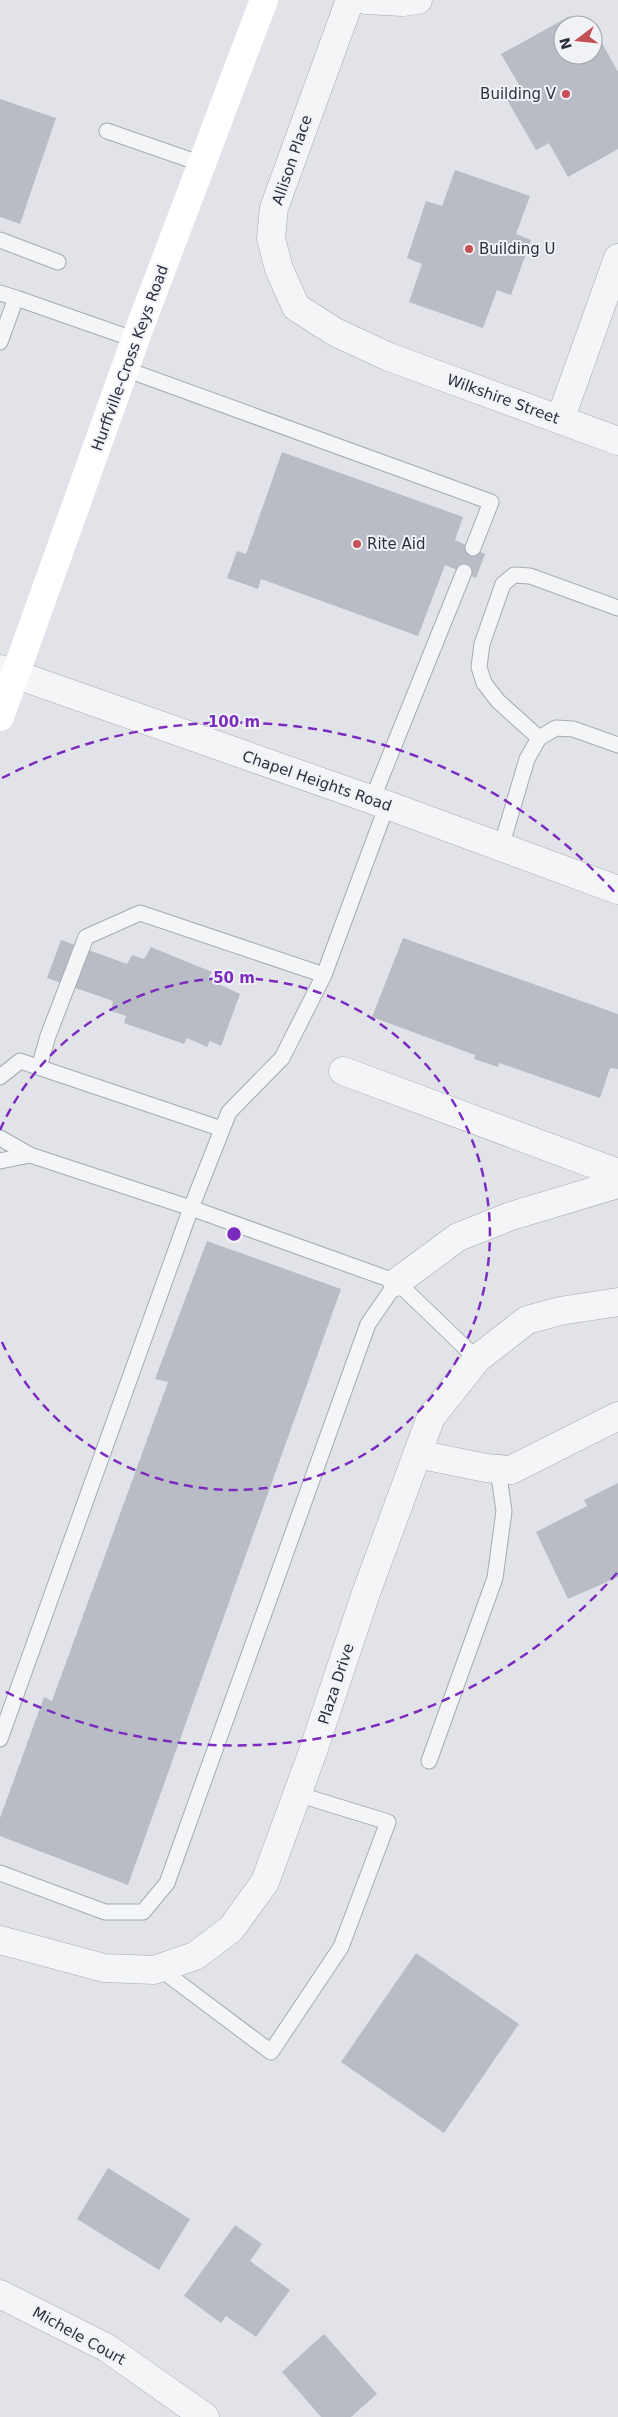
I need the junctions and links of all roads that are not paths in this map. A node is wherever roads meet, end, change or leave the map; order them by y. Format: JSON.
{"nodes":[{"id":1,"x":264,"y":0,"type":"edge"},
{"id":2,"x":350,"y":0,"type":"edge"},
{"id":3,"x":365,"y":0,"type":"edge"},
{"id":4,"x":418,"y":0,"type":"edge"},
{"id":5,"x":107,"y":130,"type":"dead end"},
{"id":6,"x":202,"y":164,"type":"junction"},
{"id":7,"x":0,"y":240,"type":"edge"},
{"id":8,"x":618,"y":258,"type":"edge"},
{"id":9,"x":58,"y":262,"type":"dead end"},
{"id":10,"x":0,"y":292,"type":"edge"},
{"id":11,"x":16,"y":298,"type":"junction"},
{"id":12,"x":136,"y":340,"type":"junction"},
{"id":13,"x":0,"y":342,"type":"edge"},
{"id":14,"x":389,"y":358,"type":"joint"},
{"id":15,"x":125,"y":369,"type":"junction"},
{"id":16,"x":560,"y":420,"type":"junction"},
{"id":17,"x":618,"y":441,"type":"edge"},
{"id":18,"x":473,"y":548,"type":"dead end"},
{"id":19,"x":464,"y":572,"type":"dead end"},
{"id":20,"x":618,"y":608,"type":"edge"},
{"id":21,"x":7,"y":672,"type":"edge"},
{"id":22,"x":0,"y":717,"type":"edge"},
{"id":23,"x":539,"y":738,"type":"junction"},
{"id":24,"x":618,"y":745,"type":"edge"},
{"id":25,"x":379,"y":803,"type":"junction"},
{"id":26,"x":501,"y":847,"type":"junction"},
{"id":27,"x":618,"y":890,"type":"edge"},
{"id":28,"x":324,"y":975,"type":"junction"},
{"id":29,"x":39,"y":1067,"type":"junction"},
{"id":30,"x":343,"y":1071,"type":"dead end"},
{"id":31,"x":0,"y":1077,"type":"edge"},
{"id":32,"x":222,"y":1129,"type":"junction"},
{"id":33,"x":0,"y":1138,"type":"edge"},
{"id":34,"x":30,"y":1155,"type":"junction"},
{"id":35,"x":0,"y":1161,"type":"edge"},
{"id":36,"x":618,"y":1173,"type":"edge"},
{"id":37,"x":618,"y":1184,"type":"edge"},
{"id":38,"x":191,"y":1208,"type":"junction"},
{"id":39,"x":397,"y":1282,"type":"junction"},
{"id":40,"x":618,"y":1302,"type":"edge"},
{"id":41,"x":477,"y":1359,"type":"junction"},
{"id":42,"x":618,"y":1416,"type":"edge"},
{"id":43,"x":417,"y":1454,"type":"junction"},
{"id":44,"x":498,"y":1469,"type":"junction"},
{"id":45,"x":0,"y":1739,"type":"edge"},
{"id":46,"x":429,"y":1761,"type":"dead end"},
{"id":47,"x":297,"y":1794,"type":"junction"},
{"id":48,"x":0,"y":1873,"type":"edge"},
{"id":49,"x":0,"y":1940,"type":"edge"},
{"id":50,"x":159,"y":1968,"type":"junction"},
{"id":51,"x":0,"y":2294,"type":"edge"},
{"id":52,"x":205,"y":2417,"type":"edge"}],
"edges":[{"from":1,"to":6,"type":"main road","name":"Hurffville-Cross Keys Road"},
{"from":2,"to":14,"type":"street","name":"Allison Place"},
{"from":3,"to":4,"type":"street"},
{"from":5,"to":6,"type":"lane"},
{"from":6,"to":12,"type":"main road","name":"Hurffville-Cross Keys Road"},
{"from":7,"to":9,"type":"lane"},
{"from":8,"to":16,"type":"street"},
{"from":10,"to":11,"type":"lane"},
{"from":11,"to":12,"type":"lane"},
{"from":11,"to":13,"type":"lane"},
{"from":12,"to":15,"type":"main road","name":"Hurffville-Cross Keys Road"},
{"from":14,"to":16,"type":"street","name":"Wilkshire Street"},
{"from":15,"to":18,"type":"lane"},
{"from":15,"to":21,"type":"main road","name":"Hurffville-Cross Keys Road"},
{"from":16,"to":17,"type":"street","name":"Wilkshire Street"},
{"from":19,"to":25,"type":"lane"},
{"from":20,"to":23,"type":"lane"},
{"from":21,"to":22,"type":"main road","name":"Hurffville-Cross Keys Road"},
{"from":21,"to":25,"type":"street","name":"Chapel Heights Road"},
{"from":23,"to":24,"type":"lane"},
{"from":23,"to":26,"type":"lane"},
{"from":25,"to":26,"type":"street","name":"Chapel Heights Road"},
{"from":25,"to":28,"type":"lane"},
{"from":26,"to":27,"type":"street","name":"Chapel Heights Road"},
{"from":28,"to":29,"type":"lane"},
{"from":28,"to":32,"type":"lane"},
{"from":29,"to":31,"type":"lane"},
{"from":29,"to":32,"type":"lane"},
{"from":30,"to":36,"type":"street"},
{"from":32,"to":38,"type":"lane"},
{"from":33,"to":34,"type":"lane"},
{"from":34,"to":35,"type":"lane"},
{"from":34,"to":38,"type":"lane"},
{"from":37,"to":39,"type":"street"},
{"from":38,"to":39,"type":"lane"},
{"from":38,"to":45,"type":"lane"},
{"from":39,"to":41,"type":"lane"},
{"from":39,"to":48,"type":"lane"},
{"from":40,"to":41,"type":"street","name":"Plaza Drive"},
{"from":41,"to":43,"type":"street","name":"Plaza Drive"},
{"from":42,"to":44,"type":"street"},
{"from":43,"to":44,"type":"street"},
{"from":43,"to":47,"type":"street","name":"Plaza Drive"},
{"from":44,"to":46,"type":"lane"},
{"from":47,"to":50,"type":"street","name":"Plaza Drive"},
{"from":47,"to":50,"type":"lane"},
{"from":49,"to":50,"type":"street","name":"Plaza Drive"},
{"from":51,"to":52,"type":"street","name":"Michele Court"}]}
